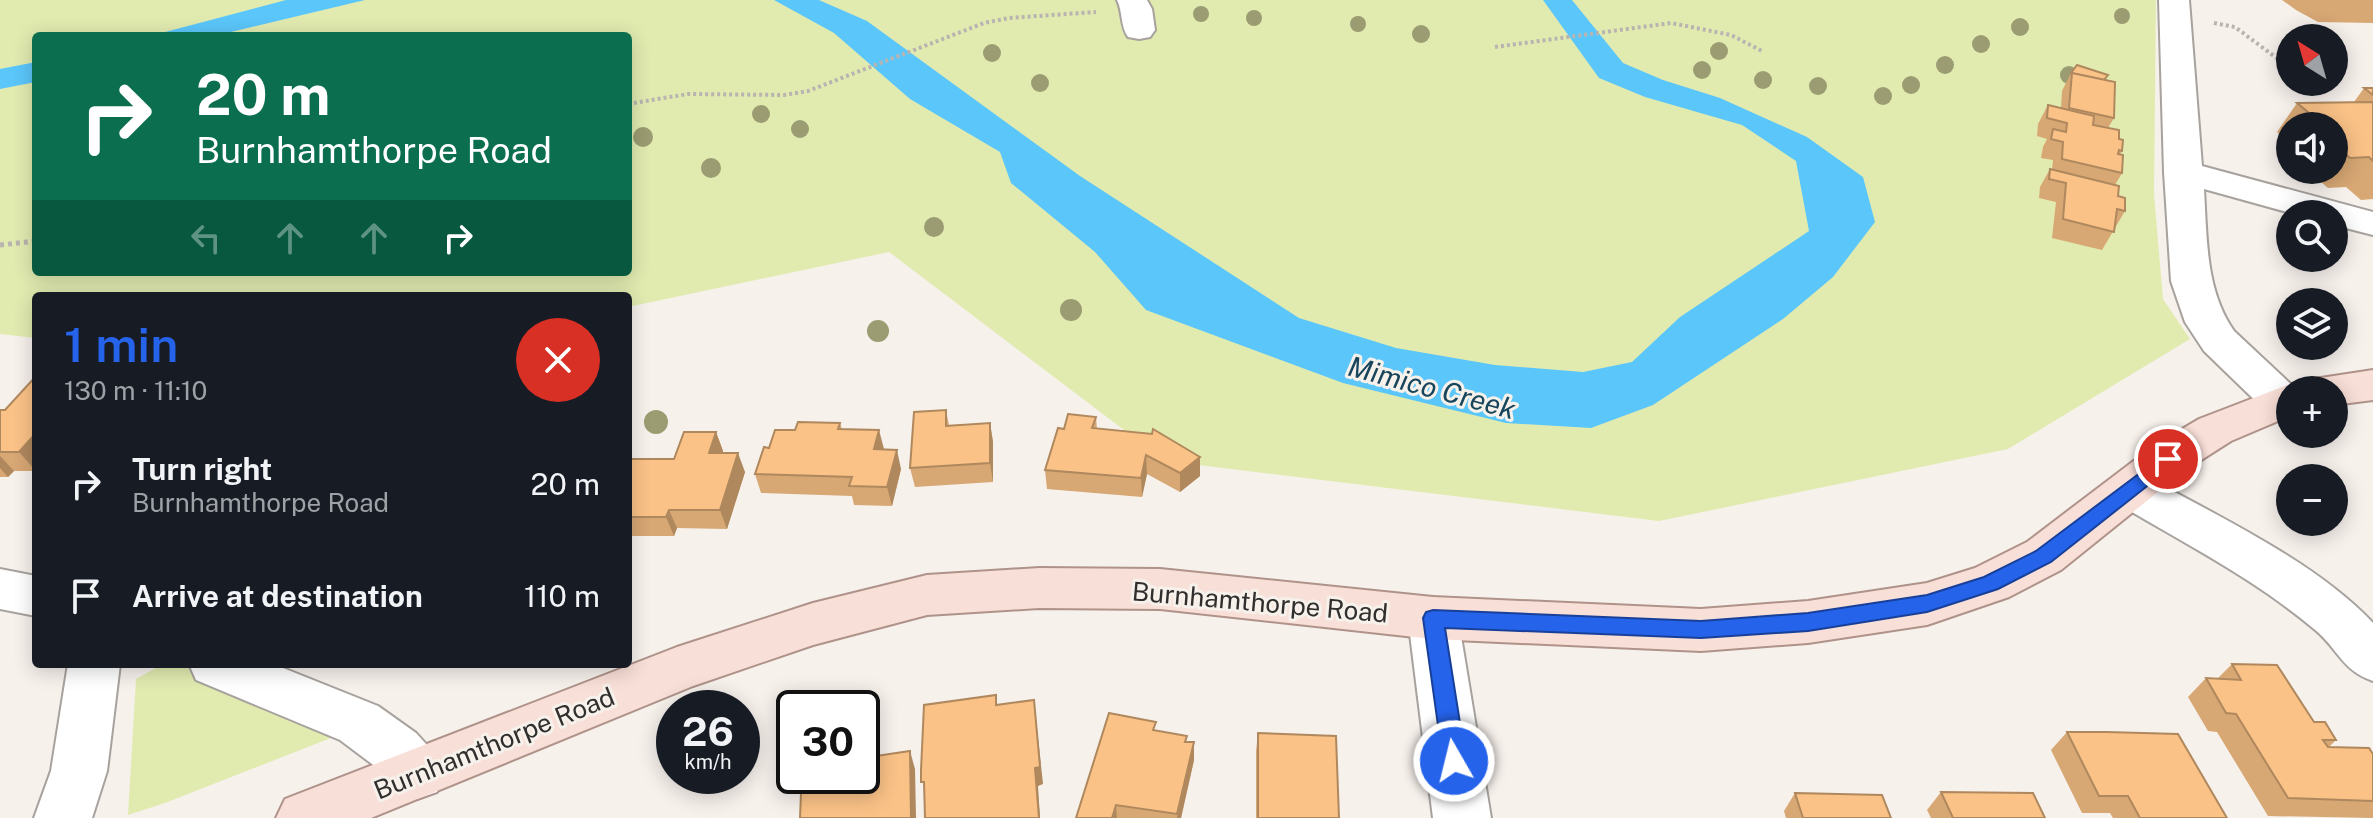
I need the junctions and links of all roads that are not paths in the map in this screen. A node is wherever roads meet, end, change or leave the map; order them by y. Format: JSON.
{"nodes":[{"id":1,"x":2174,"y":7,"type":"edge"},
{"id":2,"x":2182,"y":172,"type":"junction"},
{"id":3,"x":2373,"y":224,"type":"edge"},
{"id":4,"x":2276,"y":380,"type":"edge"},
{"id":5,"x":2373,"y":385,"type":"edge"},
{"id":6,"x":2348,"y":389,"type":"edge"},
{"id":7,"x":2276,"y":406,"type":"edge"},
{"id":8,"x":2132,"y":490,"type":"junction"},
{"id":9,"x":0,"y":589,"type":"edge"},
{"id":10,"x":32,"y":595,"type":"edge"},
{"id":11,"x":1433,"y":618,"type":"junction"},
{"id":12,"x":2373,"y":659,"type":"edge"},
{"id":13,"x":93,"y":668,"type":"edge"},
{"id":14,"x":225,"y":668,"type":"edge"},
{"id":15,"x":417,"y":774,"type":"junction"},
{"id":16,"x":63,"y":818,"type":"edge"},
{"id":17,"x":305,"y":818,"type":"edge"},
{"id":18,"x":1462,"y":818,"type":"edge"}],
"edges":[{"from":1,"to":2,"type":"street"},
{"from":2,"to":3,"type":"street"},
{"from":2,"to":4,"type":"street"},
{"from":5,"to":6,"type":"main road","name":"Burnhamthorpe Road"},
{"from":7,"to":8,"type":"main road","name":"Burnhamthorpe Road"},
{"from":8,"to":11,"type":"main road","name":"Burnhamthorpe Road"},
{"from":8,"to":12,"type":"street"},
{"from":9,"to":10,"type":"street"},
{"from":11,"to":15,"type":"main road","name":"Burnhamthorpe Road"},
{"from":11,"to":18,"type":"street"},
{"from":13,"to":16,"type":"street"},
{"from":14,"to":15,"type":"street"},
{"from":15,"to":17,"type":"main road","name":"Burnhamthorpe Road"}]}
